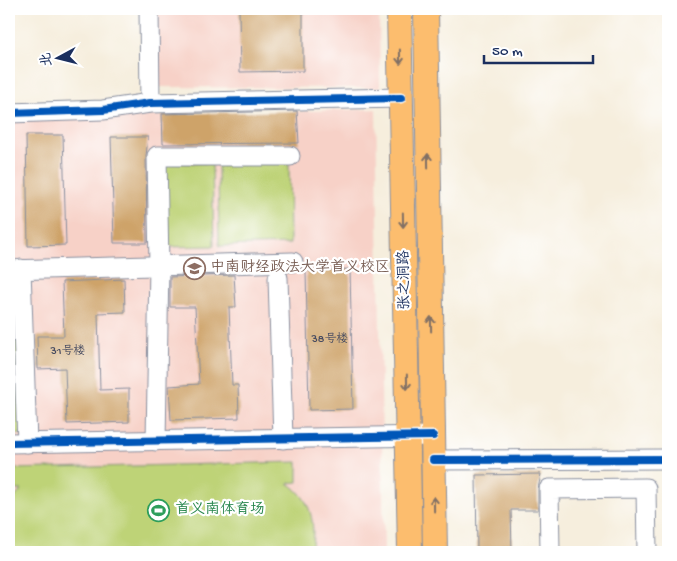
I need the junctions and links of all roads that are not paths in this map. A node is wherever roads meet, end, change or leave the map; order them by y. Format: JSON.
{"nodes":[{"id":1,"x":149,"y":9,"type":"edge"},
{"id":2,"x":399,"y":9,"type":"edge"},
{"id":3,"x":426,"y":9,"type":"edge"},
{"id":4,"x":401,"y":98,"type":"junction"},
{"id":5,"x":150,"y":103,"type":"junction"},
{"id":6,"x":9,"y":113,"type":"edge"},
{"id":7,"x":290,"y":156,"type":"dead end"},
{"id":8,"x":293,"y":262,"type":"dead end"},
{"id":9,"x":158,"y":266,"type":"junction"},
{"id":10,"x":15,"y":269,"type":"edge"},
{"id":11,"x":278,"y":278,"type":"dead end"},
{"id":12,"x":408,"y":436,"type":"junction"},
{"id":13,"x":433,"y":436,"type":"junction"},
{"id":14,"x":283,"y":439,"type":"junction"},
{"id":15,"x":156,"y":441,"type":"junction"},
{"id":16,"x":18,"y":443,"type":"edge"},
{"id":17,"x":668,"y":459,"type":"edge"},
{"id":18,"x":433,"y":460,"type":"junction"},
{"id":19,"x":410,"y":552,"type":"edge"},
{"id":20,"x":435,"y":552,"type":"edge"},
{"id":21,"x":550,"y":552,"type":"edge"},
{"id":22,"x":647,"y":552,"type":"edge"}],
"edges":[{"from":1,"to":5,"type":"street"},
{"from":2,"to":4,"type":"main road","name":"张之洞路","one_way":true},
{"from":13,"to":3,"type":"main road","name":"张之洞路","one_way":true},
{"from":4,"to":5,"type":"street"},
{"from":4,"to":12,"type":"main road","name":"张之洞路","one_way":true},
{"from":5,"to":6,"type":"street"},
{"from":7,"to":9,"type":"street"},
{"from":8,"to":9,"type":"street"},
{"from":9,"to":10,"type":"street"},
{"from":9,"to":15,"type":"street"},
{"from":10,"to":16,"type":"street"},
{"from":11,"to":14,"type":"street"},
{"from":12,"to":13,"type":"street"},
{"from":12,"to":14,"type":"street"},
{"from":12,"to":19,"type":"main road","name":"张之洞路"},
{"from":13,"to":18,"type":"main road","name":"张之洞路"},
{"from":14,"to":15,"type":"street"},
{"from":15,"to":16,"type":"street"},
{"from":17,"to":18,"type":"street"},
{"from":20,"to":18,"type":"main road","name":"张之洞路","one_way":true},
{"from":21,"to":22,"type":"street"}]}
